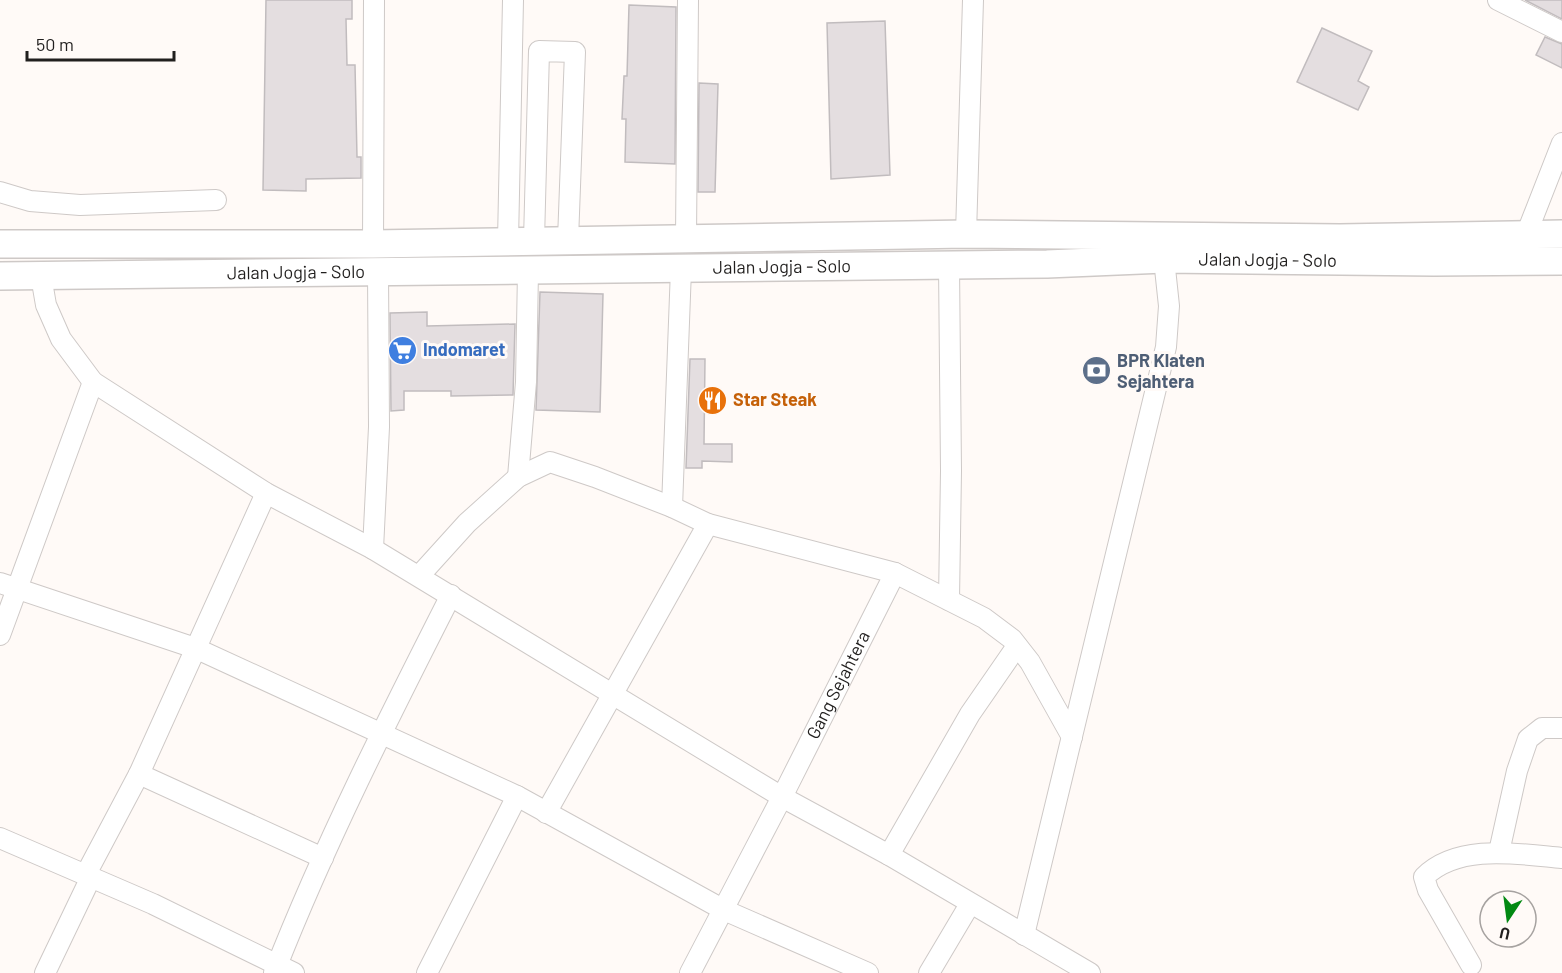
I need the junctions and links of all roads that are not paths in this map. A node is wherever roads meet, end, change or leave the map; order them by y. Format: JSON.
{"nodes":[{"id":1,"x":374,"y":0,"type":"edge"},
{"id":2,"x":513,"y":0,"type":"edge"},
{"id":3,"x":688,"y":0,"type":"edge"},
{"id":4,"x":973,"y":0,"type":"edge"},
{"id":5,"x":1498,"y":0,"type":"edge"},
{"id":6,"x":1562,"y":32,"type":"edge"},
{"id":7,"x":1562,"y":143,"type":"edge"},
{"id":8,"x":0,"y":192,"type":"edge"},
{"id":9,"x":216,"y":200,"type":"dead end"},
{"id":10,"x":966,"y":234,"type":"junction"},
{"id":11,"x":1562,"y":234,"type":"edge"},
{"id":12,"x":1526,"y":235,"type":"junction"},
{"id":13,"x":686,"y":238,"type":"junction"},
{"id":14,"x":521,"y":240,"type":"junction"},
{"id":15,"x":568,"y":240,"type":"junction"},
{"id":16,"x":373,"y":243,"type":"junction"},
{"id":17,"x":0,"y":244,"type":"edge"},
{"id":18,"x":228,"y":244,"type":"junction"},
{"id":19,"x":1164,"y":259,"type":"junction"},
{"id":20,"x":1562,"y":261,"type":"edge"},
{"id":21,"x":949,"y":266,"type":"junction"},
{"id":22,"x":681,"y":269,"type":"junction"},
{"id":23,"x":528,"y":271,"type":"junction"},
{"id":24,"x":378,"y":272,"type":"junction"},
{"id":25,"x":229,"y":274,"type":"junction"},
{"id":26,"x":0,"y":276,"type":"edge"},
{"id":27,"x":41,"y":276,"type":"junction"},
{"id":28,"x":93,"y":382,"type":"junction"},
{"id":29,"x":518,"y":477,"type":"junction"},
{"id":30,"x":266,"y":494,"type":"junction"},
{"id":31,"x":672,"y":507,"type":"junction"},
{"id":32,"x":708,"y":524,"type":"junction"},
{"id":33,"x":373,"y":549,"type":"junction"},
{"id":34,"x":895,"y":573,"type":"junction"},
{"id":35,"x":419,"y":576,"type":"junction"},
{"id":36,"x":9,"y":585,"type":"edge"},
{"id":37,"x":452,"y":595,"type":"junction"},
{"id":38,"x":949,"y":600,"type":"junction"},
{"id":39,"x":0,"y":635,"type":"edge"},
{"id":40,"x":1017,"y":646,"type":"junction"},
{"id":41,"x":195,"y":648,"type":"junction"},
{"id":42,"x":614,"y":694,"type":"junction"},
{"id":43,"x":1562,"y":728,"type":"edge"},
{"id":44,"x":381,"y":734,"type":"junction"},
{"id":45,"x":1072,"y":737,"type":"junction"},
{"id":46,"x":139,"y":774,"type":"junction"},
{"id":47,"x":517,"y":796,"type":"junction"},
{"id":48,"x":782,"y":798,"type":"junction"},
{"id":49,"x":546,"y":813,"type":"junction"},
{"id":50,"x":0,"y":838,"type":"edge"},
{"id":51,"x":1499,"y":852,"type":"junction"},
{"id":52,"x":889,"y":855,"type":"junction"},
{"id":53,"x":323,"y":858,"type":"junction"},
{"id":54,"x":1562,"y":858,"type":"edge"},
{"id":55,"x":89,"y":876,"type":"junction"},
{"id":56,"x":970,"y":904,"type":"junction"},
{"id":57,"x":724,"y":910,"type":"junction"},
{"id":58,"x":1024,"y":935,"type":"junction"},
{"id":59,"x":1471,"y":965,"type":"dead end"},
{"id":60,"x":282,"y":970,"type":"edge"},
{"id":61,"x":45,"y":973,"type":"edge"},
{"id":62,"x":427,"y":973,"type":"edge"},
{"id":63,"x":690,"y":973,"type":"edge"},
{"id":64,"x":868,"y":973,"type":"edge"},
{"id":65,"x":929,"y":973,"type":"edge"},
{"id":66,"x":1090,"y":973,"type":"edge"}],
"edges":[{"from":1,"to":16,"type":"street"},
{"from":2,"to":14,"type":"street"},
{"from":3,"to":13,"type":"street"},
{"from":4,"to":10,"type":"street"},
{"from":5,"to":6,"type":"street"},
{"from":7,"to":12,"type":"street"},
{"from":8,"to":9,"type":"street"},
{"from":10,"to":12,"type":"highway","name":"Jalan Jogja - Solo"},
{"from":10,"to":13,"type":"highway","name":"Jalan Jogja - Solo"},
{"from":11,"to":12,"type":"highway","name":"Jalan Jogja - Solo"},
{"from":13,"to":15,"type":"highway","name":"Jalan Jogja - Solo"},
{"from":14,"to":15,"type":"highway","name":"Jalan Jogja - Solo"},
{"from":14,"to":15,"type":"street"},
{"from":14,"to":16,"type":"highway","name":"Jalan Jogja - Solo"},
{"from":16,"to":18,"type":"highway","name":"Jalan Jogja - Solo"},
{"from":17,"to":18,"type":"highway","name":"Jalan Jogja - Solo"},
{"from":18,"to":25,"type":"highway"},
{"from":19,"to":20,"type":"highway","name":"Jalan Jogja - Solo"},
{"from":19,"to":21,"type":"highway","name":"Jalan Jogja - Solo"},
{"from":19,"to":45,"type":"street"},
{"from":21,"to":22,"type":"highway","name":"Jalan Jogja - Solo"},
{"from":21,"to":38,"type":"street"},
{"from":22,"to":23,"type":"highway","name":"Jalan Jogja - Solo"},
{"from":22,"to":31,"type":"street"},
{"from":23,"to":24,"type":"highway","name":"Jalan Jogja - Solo"},
{"from":23,"to":29,"type":"street"},
{"from":24,"to":25,"type":"highway","name":"Jalan Jogja - Solo"},
{"from":24,"to":33,"type":"street"},
{"from":25,"to":27,"type":"highway","name":"Jalan Jogja - Solo"},
{"from":26,"to":27,"type":"highway","name":"Jalan Jogja - Solo"},
{"from":27,"to":28,"type":"street"},
{"from":28,"to":30,"type":"street"},
{"from":28,"to":36,"type":"street"},
{"from":29,"to":31,"type":"street"},
{"from":29,"to":35,"type":"street"},
{"from":30,"to":33,"type":"street"},
{"from":30,"to":41,"type":"street"},
{"from":31,"to":32,"type":"street"},
{"from":32,"to":34,"type":"street"},
{"from":32,"to":42,"type":"street"},
{"from":33,"to":35,"type":"street"},
{"from":34,"to":38,"type":"street"},
{"from":34,"to":48,"type":"street","name":"Gang Sejahtera"},
{"from":35,"to":37,"type":"street"},
{"from":36,"to":39,"type":"street"},
{"from":36,"to":41,"type":"street"},
{"from":37,"to":42,"type":"street"},
{"from":37,"to":44,"type":"street"},
{"from":38,"to":40,"type":"street"},
{"from":40,"to":45,"type":"street"},
{"from":40,"to":52,"type":"street"},
{"from":41,"to":44,"type":"street"},
{"from":41,"to":46,"type":"street"},
{"from":42,"to":48,"type":"street"},
{"from":42,"to":49,"type":"street"},
{"from":43,"to":51,"type":"street"},
{"from":44,"to":47,"type":"street"},
{"from":44,"to":53,"type":"street"},
{"from":45,"to":58,"type":"street"},
{"from":46,"to":53,"type":"street"},
{"from":46,"to":55,"type":"street"},
{"from":47,"to":49,"type":"street"},
{"from":47,"to":62,"type":"street"},
{"from":48,"to":52,"type":"street"},
{"from":48,"to":57,"type":"street","name":"Gang Sejahtera"},
{"from":49,"to":57,"type":"street"},
{"from":50,"to":55,"type":"street"},
{"from":51,"to":54,"type":"street"},
{"from":51,"to":59,"type":"street"},
{"from":52,"to":56,"type":"street"},
{"from":53,"to":60,"type":"street"},
{"from":55,"to":60,"type":"street"},
{"from":55,"to":61,"type":"street"},
{"from":56,"to":58,"type":"street"},
{"from":56,"to":65,"type":"street"},
{"from":57,"to":63,"type":"street","name":"Gang Sejahtera"},
{"from":57,"to":64,"type":"street"},
{"from":58,"to":66,"type":"street"}]}
